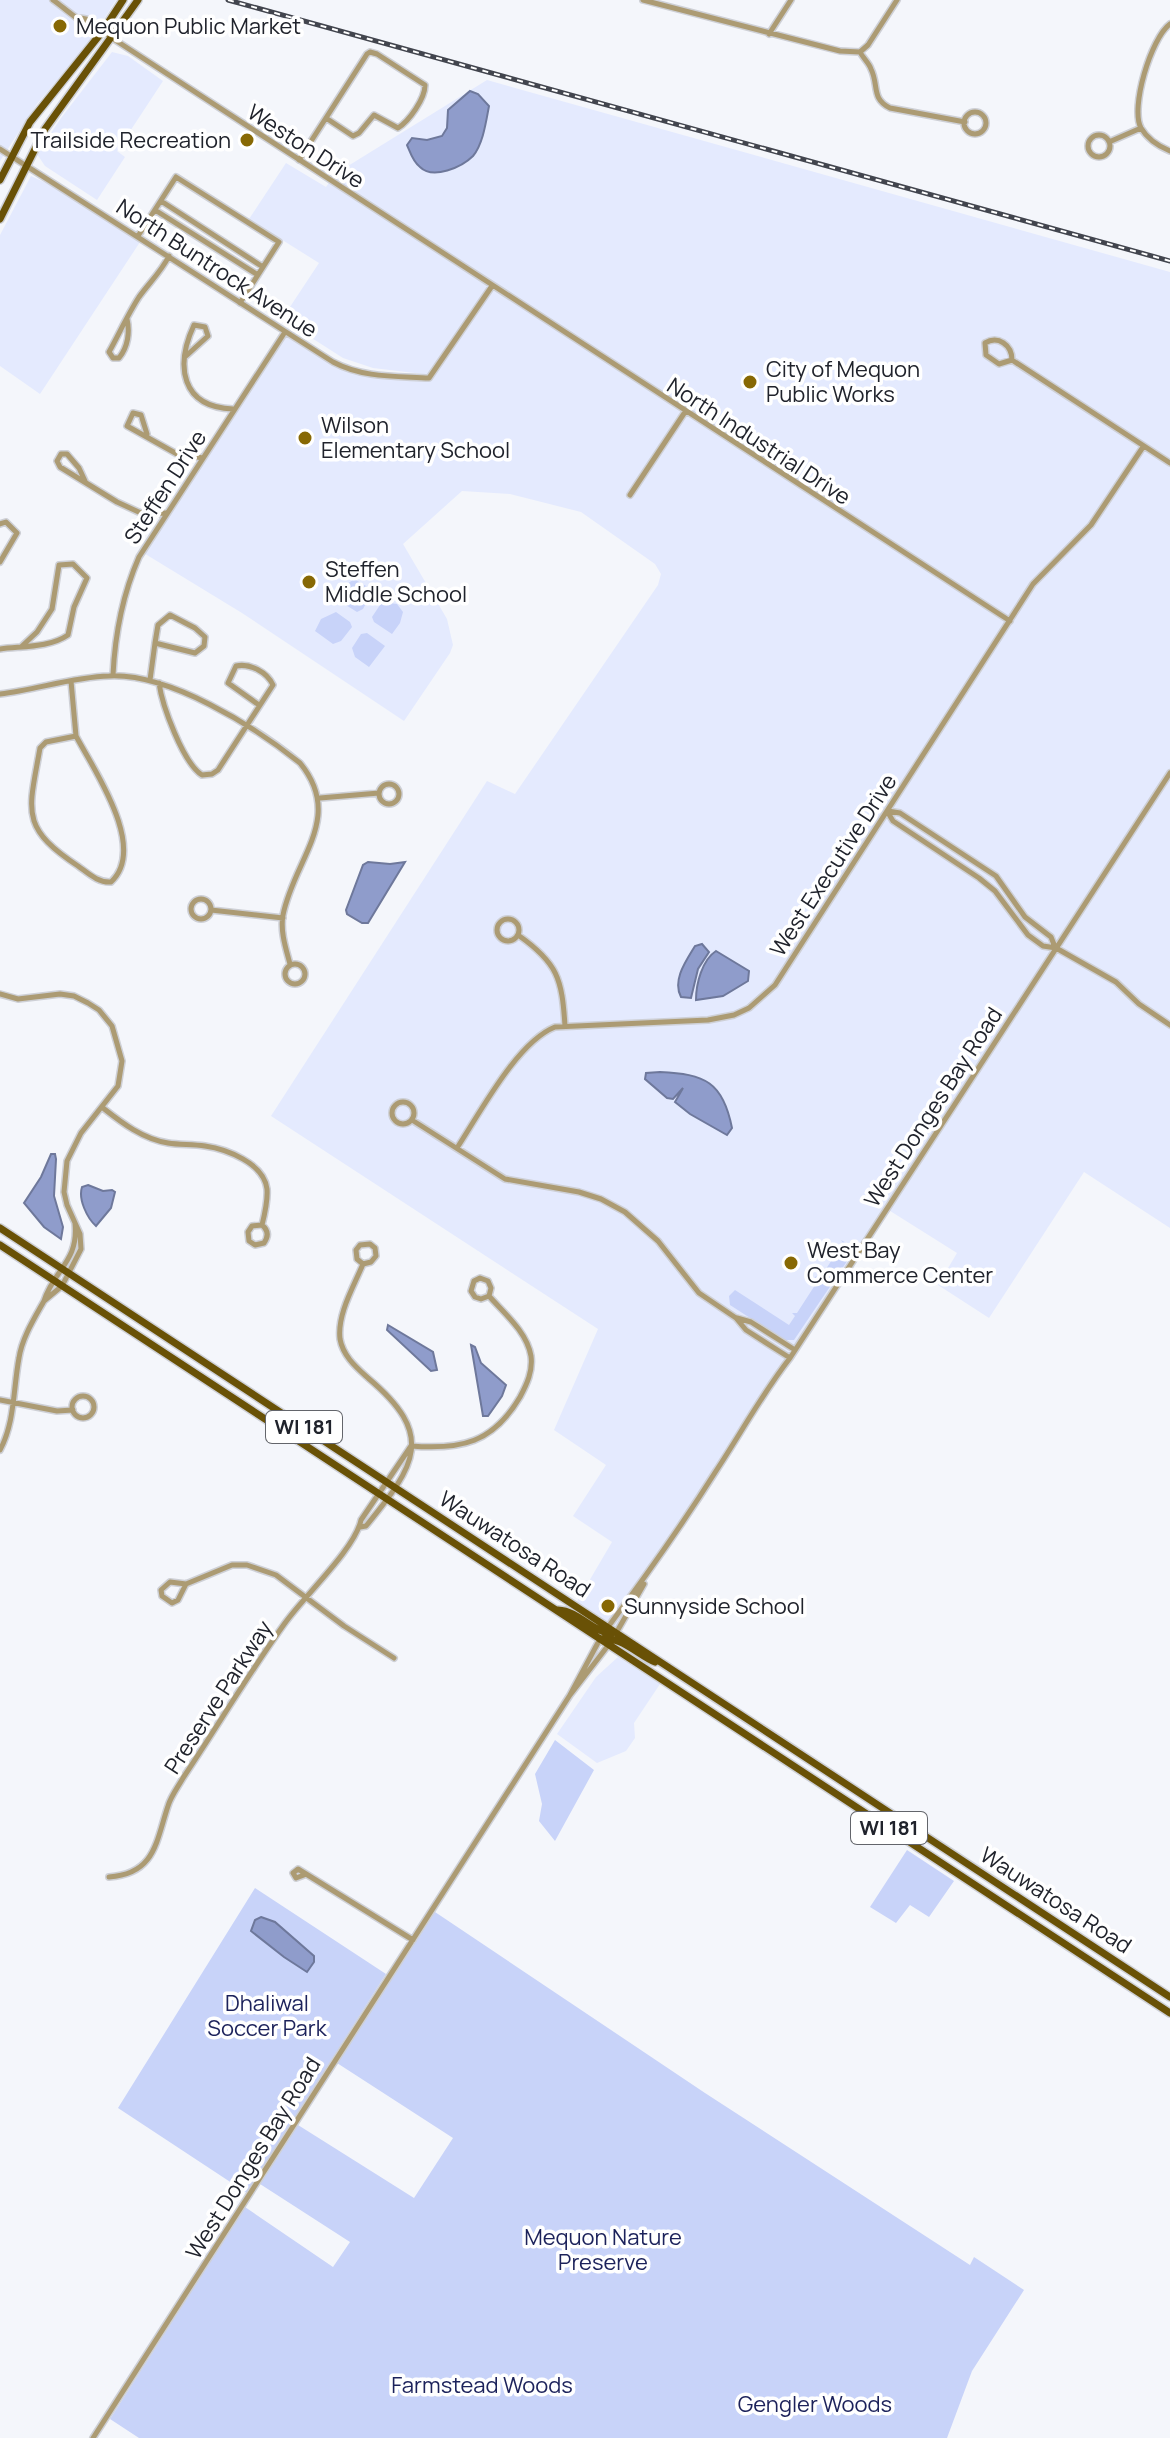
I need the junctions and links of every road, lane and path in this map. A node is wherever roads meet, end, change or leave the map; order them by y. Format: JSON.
{"nodes":[{"id":1,"x":53,"y":0,"type":"edge"},
{"id":2,"x":123,"y":0,"type":"edge"},
{"id":3,"x":138,"y":0,"type":"edge"},
{"id":4,"x":643,"y":0,"type":"edge"},
{"id":5,"x":791,"y":0,"type":"edge"},
{"id":6,"x":897,"y":0,"type":"edge"},
{"id":7,"x":1170,"y":24,"type":"edge"},
{"id":8,"x":102,"y":32,"type":"junction"},
{"id":9,"x":769,"y":34,"type":"junction"},
{"id":10,"x":112,"y":38,"type":"junction"},
{"id":11,"x":860,"y":52,"type":"junction"},
{"id":12,"x":326,"y":118,"type":"junction"},
{"id":13,"x":965,"y":122,"type":"junction"},
{"id":14,"x":1141,"y":128,"type":"junction"},
{"id":15,"x":1109,"y":142,"type":"junction"},
{"id":16,"x":0,"y":149,"type":"edge"},
{"id":17,"x":1170,"y":151,"type":"edge"},
{"id":18,"x":11,"y":155,"type":"junction"},
{"id":19,"x":299,"y":160,"type":"junction"},
{"id":20,"x":27,"y":164,"type":"junction"},
{"id":21,"x":0,"y":180,"type":"edge"},
{"id":22,"x":161,"y":201,"type":"junction"},
{"id":23,"x":155,"y":210,"type":"junction"},
{"id":24,"x":0,"y":219,"type":"edge"},
{"id":25,"x":138,"y":236,"type":"junction"},
{"id":26,"x":169,"y":256,"type":"junction"},
{"id":27,"x":263,"y":267,"type":"junction"},
{"id":28,"x":258,"y":275,"type":"junction"},
{"id":29,"x":492,"y":286,"type":"junction"},
{"id":30,"x":240,"y":303,"type":"junction"},
{"id":31,"x":127,"y":319,"type":"junction"},
{"id":32,"x":285,"y":332,"type":"junction"},
{"id":33,"x":186,"y":356,"type":"junction"},
{"id":34,"x":1012,"y":360,"type":"junction"},
{"id":35,"x":234,"y":409,"type":"junction"},
{"id":36,"x":685,"y":412,"type":"junction"},
{"id":37,"x":147,"y":434,"type":"junction"},
{"id":38,"x":1143,"y":447,"type":"junction"},
{"id":39,"x":203,"y":458,"type":"junction"},
{"id":40,"x":1170,"y":463,"type":"edge"},
{"id":41,"x":85,"y":481,"type":"junction"},
{"id":42,"x":630,"y":495,"type":"dead end"},
{"id":43,"x":167,"y":513,"type":"junction"},
{"id":44,"x":0,"y":524,"type":"edge"},
{"id":45,"x":0,"y":562,"type":"edge"},
{"id":46,"x":1010,"y":621,"type":"junction"},
{"id":47,"x":155,"y":643,"type":"junction"},
{"id":48,"x":21,"y":647,"type":"junction"},
{"id":49,"x":0,"y":649,"type":"edge"},
{"id":50,"x":113,"y":675,"type":"junction"},
{"id":51,"x":150,"y":680,"type":"junction"},
{"id":52,"x":71,"y":681,"type":"junction"},
{"id":53,"x":159,"y":683,"type":"junction"},
{"id":54,"x":0,"y":694,"type":"edge"},
{"id":55,"x":259,"y":705,"type":"junction"},
{"id":56,"x":246,"y":727,"type":"junction"},
{"id":57,"x":76,"y":736,"type":"junction"},
{"id":58,"x":1170,"y":773,"type":"edge"},
{"id":59,"x":379,"y":793,"type":"dead end"},
{"id":60,"x":320,"y":798,"type":"junction"},
{"id":61,"x":887,"y":811,"type":"junction"},
{"id":62,"x":211,"y":910,"type":"dead end"},
{"id":63,"x":283,"y":918,"type":"junction"},
{"id":64,"x":518,"y":935,"type":"junction"},
{"id":65,"x":1056,"y":948,"type":"junction"},
{"id":66,"x":290,"y":964,"type":"junction"},
{"id":67,"x":0,"y":994,"type":"edge"},
{"id":68,"x":1170,"y":1025,"type":"edge"},
{"id":69,"x":565,"y":1026,"type":"junction"},
{"id":70,"x":103,"y":1108,"type":"junction"},
{"id":71,"x":412,"y":1120,"type":"junction"},
{"id":72,"x":457,"y":1148,"type":"junction"},
{"id":73,"x":262,"y":1225,"type":"junction"},
{"id":74,"x":0,"y":1228,"type":"edge"},
{"id":75,"x":0,"y":1245,"type":"edge"},
{"id":76,"x":363,"y":1264,"type":"junction"},
{"id":77,"x":65,"y":1272,"type":"junction"},
{"id":78,"x":58,"y":1283,"type":"junction"},
{"id":79,"x":489,"y":1296,"type":"junction"},
{"id":80,"x":736,"y":1318,"type":"junction"},
{"id":81,"x":795,"y":1350,"type":"junction"},
{"id":82,"x":790,"y":1358,"type":"junction"},
{"id":83,"x":0,"y":1400,"type":"edge"},
{"id":84,"x":13,"y":1403,"type":"junction"},
{"id":85,"x":73,"y":1410,"type":"junction"},
{"id":86,"x":411,"y":1446,"type":"junction"},
{"id":87,"x":0,"y":1450,"type":"edge"},
{"id":88,"x":387,"y":1482,"type":"junction"},
{"id":89,"x":395,"y":1487,"type":"junction"},
{"id":90,"x":383,"y":1496,"type":"junction"},
{"id":91,"x":645,"y":1579,"type":"junction"},
{"id":92,"x":186,"y":1584,"type":"junction"},
{"id":93,"x":305,"y":1597,"type":"junction"},
{"id":94,"x":604,"y":1633,"type":"junction"},
{"id":95,"x":613,"y":1638,"type":"junction"},
{"id":96,"x":394,"y":1658,"type":"dead end"},
{"id":97,"x":570,"y":1695,"type":"junction"},
{"id":98,"x":304,"y":1875,"type":"dead end"},
{"id":99,"x":109,"y":1877,"type":"dead end"},
{"id":100,"x":413,"y":1940,"type":"junction"},
{"id":101,"x":1170,"y":1997,"type":"edge"},
{"id":102,"x":1170,"y":2013,"type":"edge"},
{"id":103,"x":93,"y":2438,"type":"edge"}],
"edges":[{"from":1,"to":8,"type":"street","name":"Weston Drive"},
{"from":2,"to":8,"type":"main road"},
{"from":3,"to":10,"type":"main road"},
{"from":4,"to":9,"type":"street"},
{"from":5,"to":9,"type":"street"},
{"from":6,"to":11,"type":"street"},
{"from":7,"to":14,"type":"street"},
{"from":8,"to":10,"type":"street","name":"Weston Drive"},
{"from":8,"to":18,"type":"main road"},
{"from":9,"to":11,"type":"street"},
{"from":10,"to":19,"type":"street","name":"Weston Drive"},
{"from":10,"to":20,"type":"main road"},
{"from":11,"to":13,"type":"street"},
{"from":12,"to":12,"type":"street"},
{"from":12,"to":19,"type":"street"},
{"from":13,"to":13,"type":"street"},
{"from":14,"to":15,"type":"street"},
{"from":14,"to":17,"type":"street"},
{"from":15,"to":15,"type":"street"},
{"from":16,"to":18,"type":"street","name":"North Buntrock Avenue"},
{"from":18,"to":20,"type":"street","name":"North Buntrock Avenue"},
{"from":18,"to":21,"type":"main road"},
{"from":19,"to":29,"type":"street","name":"Weston Drive"},
{"from":20,"to":24,"type":"main road"},
{"from":20,"to":25,"type":"street","name":"North Buntrock Avenue"},
{"from":22,"to":23,"type":"street"},
{"from":22,"to":27,"type":"street"},
{"from":22,"to":27,"type":"street"},
{"from":23,"to":25,"type":"street"},
{"from":23,"to":28,"type":"street"},
{"from":25,"to":26,"type":"street","name":"North Buntrock Avenue"},
{"from":26,"to":30,"type":"street","name":"North Buntrock Avenue"},
{"from":26,"to":31,"type":"street"},
{"from":27,"to":28,"type":"street"},
{"from":28,"to":30,"type":"street"},
{"from":29,"to":32,"type":"street","name":"North Buntrock Avenue"},
{"from":29,"to":36,"type":"street","name":"North Industrial Drive"},
{"from":30,"to":32,"type":"street","name":"North Buntrock Avenue"},
{"from":31,"to":31,"type":"street"},
{"from":32,"to":35,"type":"street","name":"Steffen Drive"},
{"from":33,"to":33,"type":"street"},
{"from":33,"to":35,"type":"street"},
{"from":34,"to":34,"type":"street"},
{"from":34,"to":38,"type":"street"},
{"from":35,"to":39,"type":"street","name":"Steffen Drive"},
{"from":36,"to":42,"type":"street"},
{"from":36,"to":46,"type":"street","name":"North Industrial Drive"},
{"from":37,"to":37,"type":"street"},
{"from":37,"to":39,"type":"street"},
{"from":38,"to":40,"type":"street"},
{"from":38,"to":46,"type":"street","name":"West Executive Drive"},
{"from":39,"to":43,"type":"street","name":"Steffen Drive"},
{"from":41,"to":41,"type":"street"},
{"from":41,"to":43,"type":"street"},
{"from":43,"to":50,"type":"street","name":"Steffen Drive"},
{"from":44,"to":45,"type":"street"},
{"from":46,"to":61,"type":"street","name":"West Executive Drive"},
{"from":47,"to":47,"type":"street"},
{"from":47,"to":51,"type":"street"},
{"from":48,"to":48,"type":"street"},
{"from":48,"to":49,"type":"street"},
{"from":50,"to":51,"type":"street"},
{"from":50,"to":52,"type":"street"},
{"from":51,"to":53,"type":"street"},
{"from":52,"to":54,"type":"street"},
{"from":52,"to":57,"type":"street"},
{"from":53,"to":56,"type":"street"},
{"from":53,"to":56,"type":"street"},
{"from":55,"to":55,"type":"street"},
{"from":55,"to":56,"type":"street"},
{"from":56,"to":60,"type":"street"},
{"from":57,"to":57,"type":"street"},
{"from":58,"to":65,"type":"street","name":"West Donges Bay Road"},
{"from":59,"to":60,"type":"street"},
{"from":60,"to":63,"type":"street"},
{"from":61,"to":65,"type":"street"},
{"from":61,"to":65,"type":"street"},
{"from":61,"to":69,"type":"street","name":"West Executive Drive"},
{"from":62,"to":63,"type":"street"},
{"from":63,"to":66,"type":"street"},
{"from":64,"to":64,"type":"street"},
{"from":64,"to":69,"type":"street"},
{"from":65,"to":68,"type":"street"},
{"from":65,"to":81,"type":"street","name":"West Donges Bay Road"},
{"from":66,"to":66,"type":"street"},
{"from":67,"to":70,"type":"street"},
{"from":69,"to":72,"type":"street","name":"West Executive Drive"},
{"from":70,"to":73,"type":"street"},
{"from":70,"to":77,"type":"street"},
{"from":71,"to":71,"type":"street"},
{"from":71,"to":72,"type":"street"},
{"from":72,"to":80,"type":"street"},
{"from":73,"to":73,"type":"street"},
{"from":74,"to":77,"type":"main road","name":"Wauwatosa Road","number":"WI 181"},
{"from":75,"to":78,"type":"main road","name":"Wauwatosa Road","number":"WI 181"},
{"from":76,"to":76,"type":"street"},
{"from":76,"to":86,"type":"street"},
{"from":77,"to":78,"type":"street"},
{"from":77,"to":88,"type":"main road","name":"Wauwatosa Road","number":"WI 181"},
{"from":78,"to":84,"type":"street"},
{"from":78,"to":90,"type":"main road","name":"Wauwatosa Road","number":"WI 181"},
{"from":79,"to":79,"type":"street"},
{"from":79,"to":86,"type":"street"},
{"from":80,"to":81,"type":"street"},
{"from":80,"to":82,"type":"street"},
{"from":81,"to":82,"type":"street","name":"West Donges Bay Road"},
{"from":82,"to":91,"type":"street","name":"West Donges Bay Road"},
{"from":83,"to":84,"type":"street"},
{"from":84,"to":85,"type":"street"},
{"from":84,"to":87,"type":"street"},
{"from":85,"to":85,"type":"street"},
{"from":86,"to":88,"type":"street"},
{"from":86,"to":89,"type":"street"},
{"from":88,"to":89,"type":"main road","name":"Wauwatosa Road","number":"WI 181"},
{"from":88,"to":90,"type":"street"},
{"from":89,"to":90,"type":"street"},
{"from":89,"to":94,"type":"main road","name":"Wauwatosa Road","number":"WI 181"},
{"from":90,"to":93,"type":"street","name":"Preserve Parkway"},
{"from":90,"to":94,"type":"main road","name":"Wauwatosa Road","number":"WI 181"},
{"from":91,"to":94,"type":"street","name":"West Donges Bay Road"},
{"from":91,"to":95,"type":"street","name":"West Donges Bay Road"},
{"from":92,"to":92,"type":"street"},
{"from":92,"to":93,"type":"street"},
{"from":93,"to":96,"type":"street"},
{"from":93,"to":99,"type":"street","name":"Preserve Parkway"},
{"from":94,"to":95,"type":"main road"},
{"from":94,"to":95,"type":"main road","name":"Wauwatosa Road","number":"WI 181"},
{"from":94,"to":97,"type":"street","name":"West Donges Bay Road"},
{"from":95,"to":97,"type":"street","name":"West Donges Bay Road"},
{"from":95,"to":101,"type":"main road","name":"Wauwatosa Road","number":"WI 181"},
{"from":95,"to":102,"type":"main road","name":"Wauwatosa Road","number":"WI 181"},
{"from":97,"to":100,"type":"street","name":"West Donges Bay Road"},
{"from":98,"to":100,"type":"street"},
{"from":100,"to":103,"type":"street","name":"West Donges Bay Road"}]}
